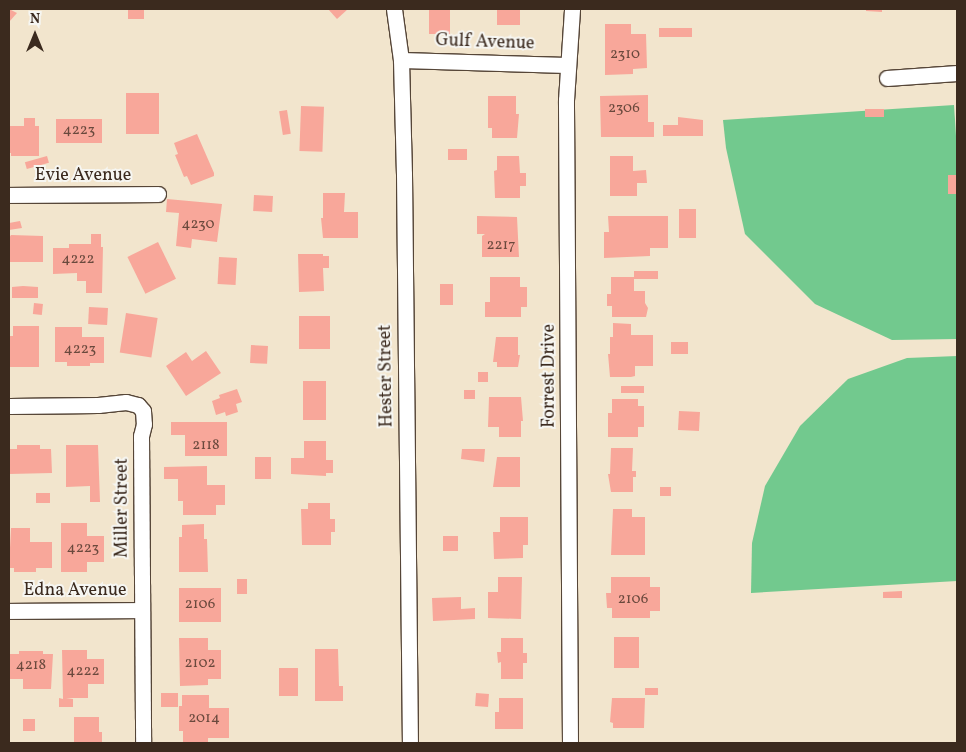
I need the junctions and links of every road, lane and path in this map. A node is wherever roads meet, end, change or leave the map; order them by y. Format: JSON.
{"nodes":[{"id":1,"x":394,"y":9,"type":"edge"},
{"id":2,"x":572,"y":9,"type":"edge"},
{"id":3,"x":401,"y":60,"type":"junction"},
{"id":4,"x":567,"y":66,"type":"junction"},
{"id":5,"x":957,"y":73,"type":"edge"},
{"id":6,"x":887,"y":78,"type":"dead end"},
{"id":7,"x":158,"y":194,"type":"dead end"},
{"id":8,"x":9,"y":195,"type":"edge"},
{"id":9,"x":9,"y":406,"type":"edge"},
{"id":10,"x":9,"y":610,"type":"edge"},
{"id":11,"x":142,"y":610,"type":"junction"},
{"id":12,"x":143,"y":743,"type":"edge"},
{"id":13,"x":410,"y":743,"type":"edge"},
{"id":14,"x":570,"y":743,"type":"edge"}],
"edges":[{"from":1,"to":3,"type":"street","name":"Hester Street"},
{"from":2,"to":4,"type":"street","name":"Forrest Drive"},
{"from":3,"to":4,"type":"street","name":"Gulf Avenue"},
{"from":3,"to":13,"type":"street","name":"Hester Street"},
{"from":4,"to":14,"type":"street","name":"Forrest Drive"},
{"from":5,"to":6,"type":"street"},
{"from":7,"to":8,"type":"street","name":"Evie Avenue"},
{"from":9,"to":11,"type":"street","name":"Miller Street"},
{"from":10,"to":11,"type":"street","name":"Edna Avenue"},
{"from":11,"to":12,"type":"street","name":"Miller Street"}]}
